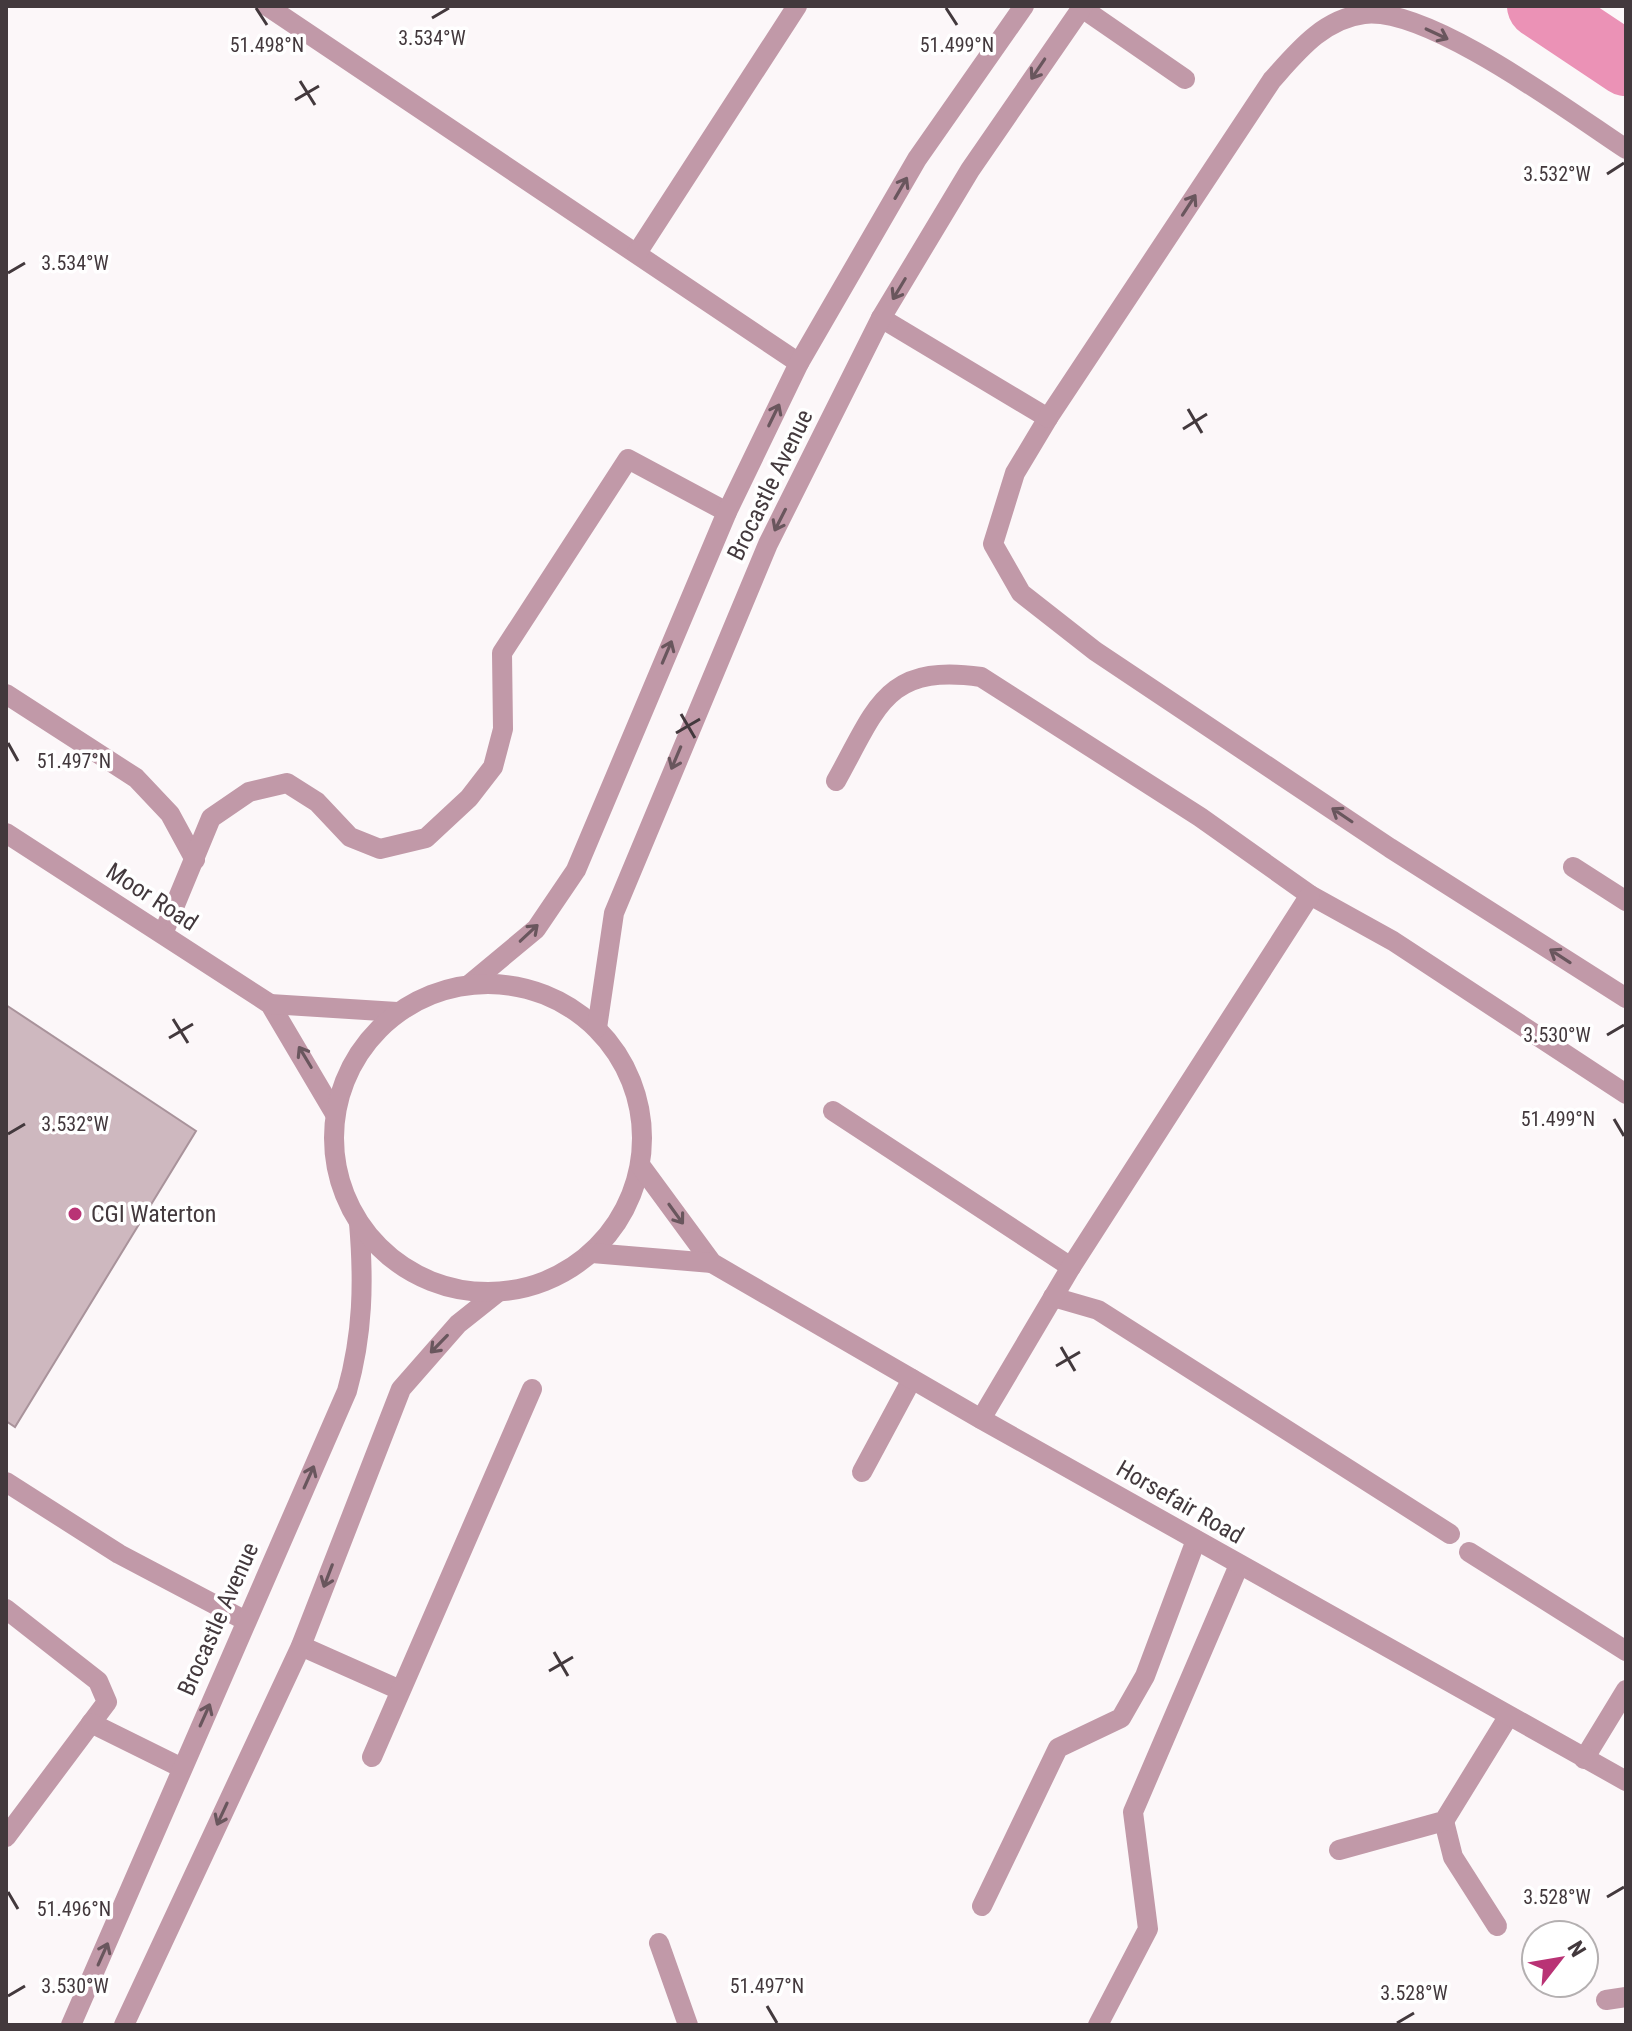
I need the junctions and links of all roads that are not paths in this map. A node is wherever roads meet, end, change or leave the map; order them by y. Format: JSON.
{"nodes":[{"id":1,"x":267,"y":6,"type":"edge"},
{"id":2,"x":797,"y":6,"type":"edge"},
{"id":3,"x":1024,"y":6,"type":"edge"},
{"id":4,"x":1083,"y":7,"type":"edge"},
{"id":5,"x":1185,"y":79,"type":"dead end"},
{"id":6,"x":1626,"y":149,"type":"edge"},
{"id":7,"x":637,"y":253,"type":"junction"},
{"id":8,"x":881,"y":318,"type":"junction"},
{"id":9,"x":799,"y":363,"type":"junction"},
{"id":10,"x":1048,"y":418,"type":"junction"},
{"id":11,"x":727,"y":512,"type":"junction"},
{"id":12,"x":6,"y":694,"type":"edge"},
{"id":13,"x":836,"y":781,"type":"dead end"},
{"id":14,"x":6,"y":833,"type":"edge"},
{"id":15,"x":195,"y":860,"type":"junction"},
{"id":16,"x":1573,"y":867,"type":"dead end"},
{"id":17,"x":1310,"y":895,"type":"junction"},
{"id":18,"x":1626,"y":901,"type":"edge"},
{"id":19,"x":163,"y":934,"type":"junction"},
{"id":20,"x":470,"y":984,"type":"junction"},
{"id":21,"x":1626,"y":998,"type":"edge"},
{"id":22,"x":270,"y":1004,"type":"junction"},
{"id":23,"x":397,"y":1012,"type":"junction"},
{"id":24,"x":597,"y":1028,"type":"junction"},
{"id":25,"x":1626,"y":1094,"type":"edge"},
{"id":26,"x":833,"y":1111,"type":"dead end"},
{"id":27,"x":335,"y":1114,"type":"junction"},
{"id":28,"x":640,"y":1165,"type":"junction"},
{"id":29,"x":359,"y":1223,"type":"junction"},
{"id":30,"x":592,"y":1253,"type":"junction"},
{"id":31,"x":712,"y":1263,"type":"junction"},
{"id":32,"x":1071,"y":1267,"type":"junction"},
{"id":33,"x":497,"y":1293,"type":"junction"},
{"id":34,"x":1053,"y":1297,"type":"junction"},
{"id":35,"x":912,"y":1379,"type":"junction"},
{"id":36,"x":532,"y":1389,"type":"dead end"},
{"id":37,"x":981,"y":1419,"type":"junction"},
{"id":38,"x":862,"y":1472,"type":"dead end"},
{"id":39,"x":6,"y":1482,"type":"edge"},
{"id":40,"x":1450,"y":1534,"type":"dead end"},
{"id":41,"x":1196,"y":1540,"type":"junction"},
{"id":42,"x":1469,"y":1552,"type":"dead end"},
{"id":43,"x":1239,"y":1565,"type":"junction"},
{"id":44,"x":6,"y":1609,"type":"edge"},
{"id":45,"x":246,"y":1621,"type":"junction"},
{"id":46,"x":301,"y":1646,"type":"junction"},
{"id":47,"x":1626,"y":1651,"type":"edge"},
{"id":48,"x":400,"y":1690,"type":"junction"},
{"id":49,"x":1626,"y":1690,"type":"edge"},
{"id":50,"x":1508,"y":1717,"type":"junction"},
{"id":51,"x":91,"y":1723,"type":"junction"},
{"id":52,"x":372,"y":1757,"type":"dead end"},
{"id":53,"x":1584,"y":1759,"type":"junction"},
{"id":54,"x":182,"y":1768,"type":"junction"},
{"id":55,"x":1626,"y":1781,"type":"edge"},
{"id":56,"x":1444,"y":1821,"type":"junction"},
{"id":57,"x":6,"y":1837,"type":"edge"},
{"id":58,"x":1339,"y":1850,"type":"dead end"},
{"id":59,"x":982,"y":1906,"type":"dead end"},
{"id":60,"x":1497,"y":1926,"type":"dead end"},
{"id":61,"x":659,"y":1943,"type":"dead end"},
{"id":62,"x":71,"y":2025,"type":"edge"},
{"id":63,"x":124,"y":2025,"type":"edge"},
{"id":64,"x":688,"y":2025,"type":"edge"},
{"id":65,"x":1098,"y":2025,"type":"edge"}],
"edges":[{"from":1,"to":7,"type":"street"},
{"from":2,"to":7,"type":"street"},
{"from":9,"to":3,"type":"street","name":"Brocastle Avenue","one_way":true},
{"from":4,"to":5,"type":"street"},
{"from":4,"to":8,"type":"street","name":"Brocastle Avenue","one_way":true},
{"from":10,"to":6,"type":"street","one_way":true},
{"from":7,"to":9,"type":"street"},
{"from":8,"to":10,"type":"street"},
{"from":8,"to":24,"type":"street","name":"Brocastle Avenue","one_way":true},
{"from":11,"to":9,"type":"street","name":"Brocastle Avenue","one_way":true},
{"from":21,"to":10,"type":"street","one_way":true},
{"from":11,"to":15,"type":"street"},
{"from":20,"to":11,"type":"street","name":"Brocastle Avenue","one_way":true},
{"from":12,"to":15,"type":"street"},
{"from":13,"to":17,"type":"street"},
{"from":14,"to":19,"type":"street","name":"Moor Road"},
{"from":15,"to":19,"type":"street"},
{"from":16,"to":18,"type":"street"},
{"from":17,"to":25,"type":"street"},
{"from":17,"to":32,"type":"street"},
{"from":19,"to":22,"type":"street","name":"Moor Road"},
{"from":20,"to":23,"type":"street"},
{"from":20,"to":24,"type":"street"},
{"from":22,"to":23,"type":"street","name":"Moor Road"},
{"from":27,"to":22,"type":"street","name":"Moor Road","one_way":true},
{"from":23,"to":27,"type":"street"},
{"from":24,"to":28,"type":"street"},
{"from":26,"to":32,"type":"street"},
{"from":27,"to":29,"type":"street"},
{"from":28,"to":30,"type":"street"},
{"from":28,"to":31,"type":"street","name":"Horsefair Road","one_way":true},
{"from":29,"to":33,"type":"street"},
{"from":45,"to":29,"type":"street","name":"Brocastle Avenue","one_way":true},
{"from":30,"to":31,"type":"street","name":"Horsefair Road"},
{"from":30,"to":33,"type":"street"},
{"from":31,"to":35,"type":"street","name":"Horsefair Road"},
{"from":32,"to":34,"type":"street"},
{"from":33,"to":46,"type":"street","one_way":true},
{"from":34,"to":37,"type":"street"},
{"from":34,"to":40,"type":"street"},
{"from":35,"to":37,"type":"street","name":"Horsefair Road"},
{"from":35,"to":38,"type":"street"},
{"from":36,"to":48,"type":"street"},
{"from":37,"to":41,"type":"street","name":"Horsefair Road"},
{"from":39,"to":45,"type":"street"},
{"from":41,"to":43,"type":"street","name":"Horsefair Road"},
{"from":41,"to":59,"type":"street"},
{"from":42,"to":47,"type":"street"},
{"from":43,"to":50,"type":"street","name":"Horsefair Road"},
{"from":43,"to":65,"type":"street"},
{"from":44,"to":51,"type":"street"},
{"from":54,"to":45,"type":"street","name":"Brocastle Avenue","one_way":true},
{"from":46,"to":48,"type":"street"},
{"from":46,"to":63,"type":"street","one_way":true},
{"from":48,"to":52,"type":"street"},
{"from":49,"to":53,"type":"street"},
{"from":50,"to":53,"type":"street","name":"Horsefair Road"},
{"from":50,"to":56,"type":"street"},
{"from":51,"to":54,"type":"street"},
{"from":51,"to":57,"type":"street"},
{"from":53,"to":55,"type":"street","name":"Horsefair Road"},
{"from":62,"to":54,"type":"street","name":"Brocastle Avenue","one_way":true},
{"from":56,"to":58,"type":"street"},
{"from":56,"to":60,"type":"street"},
{"from":61,"to":64,"type":"street"}]}
